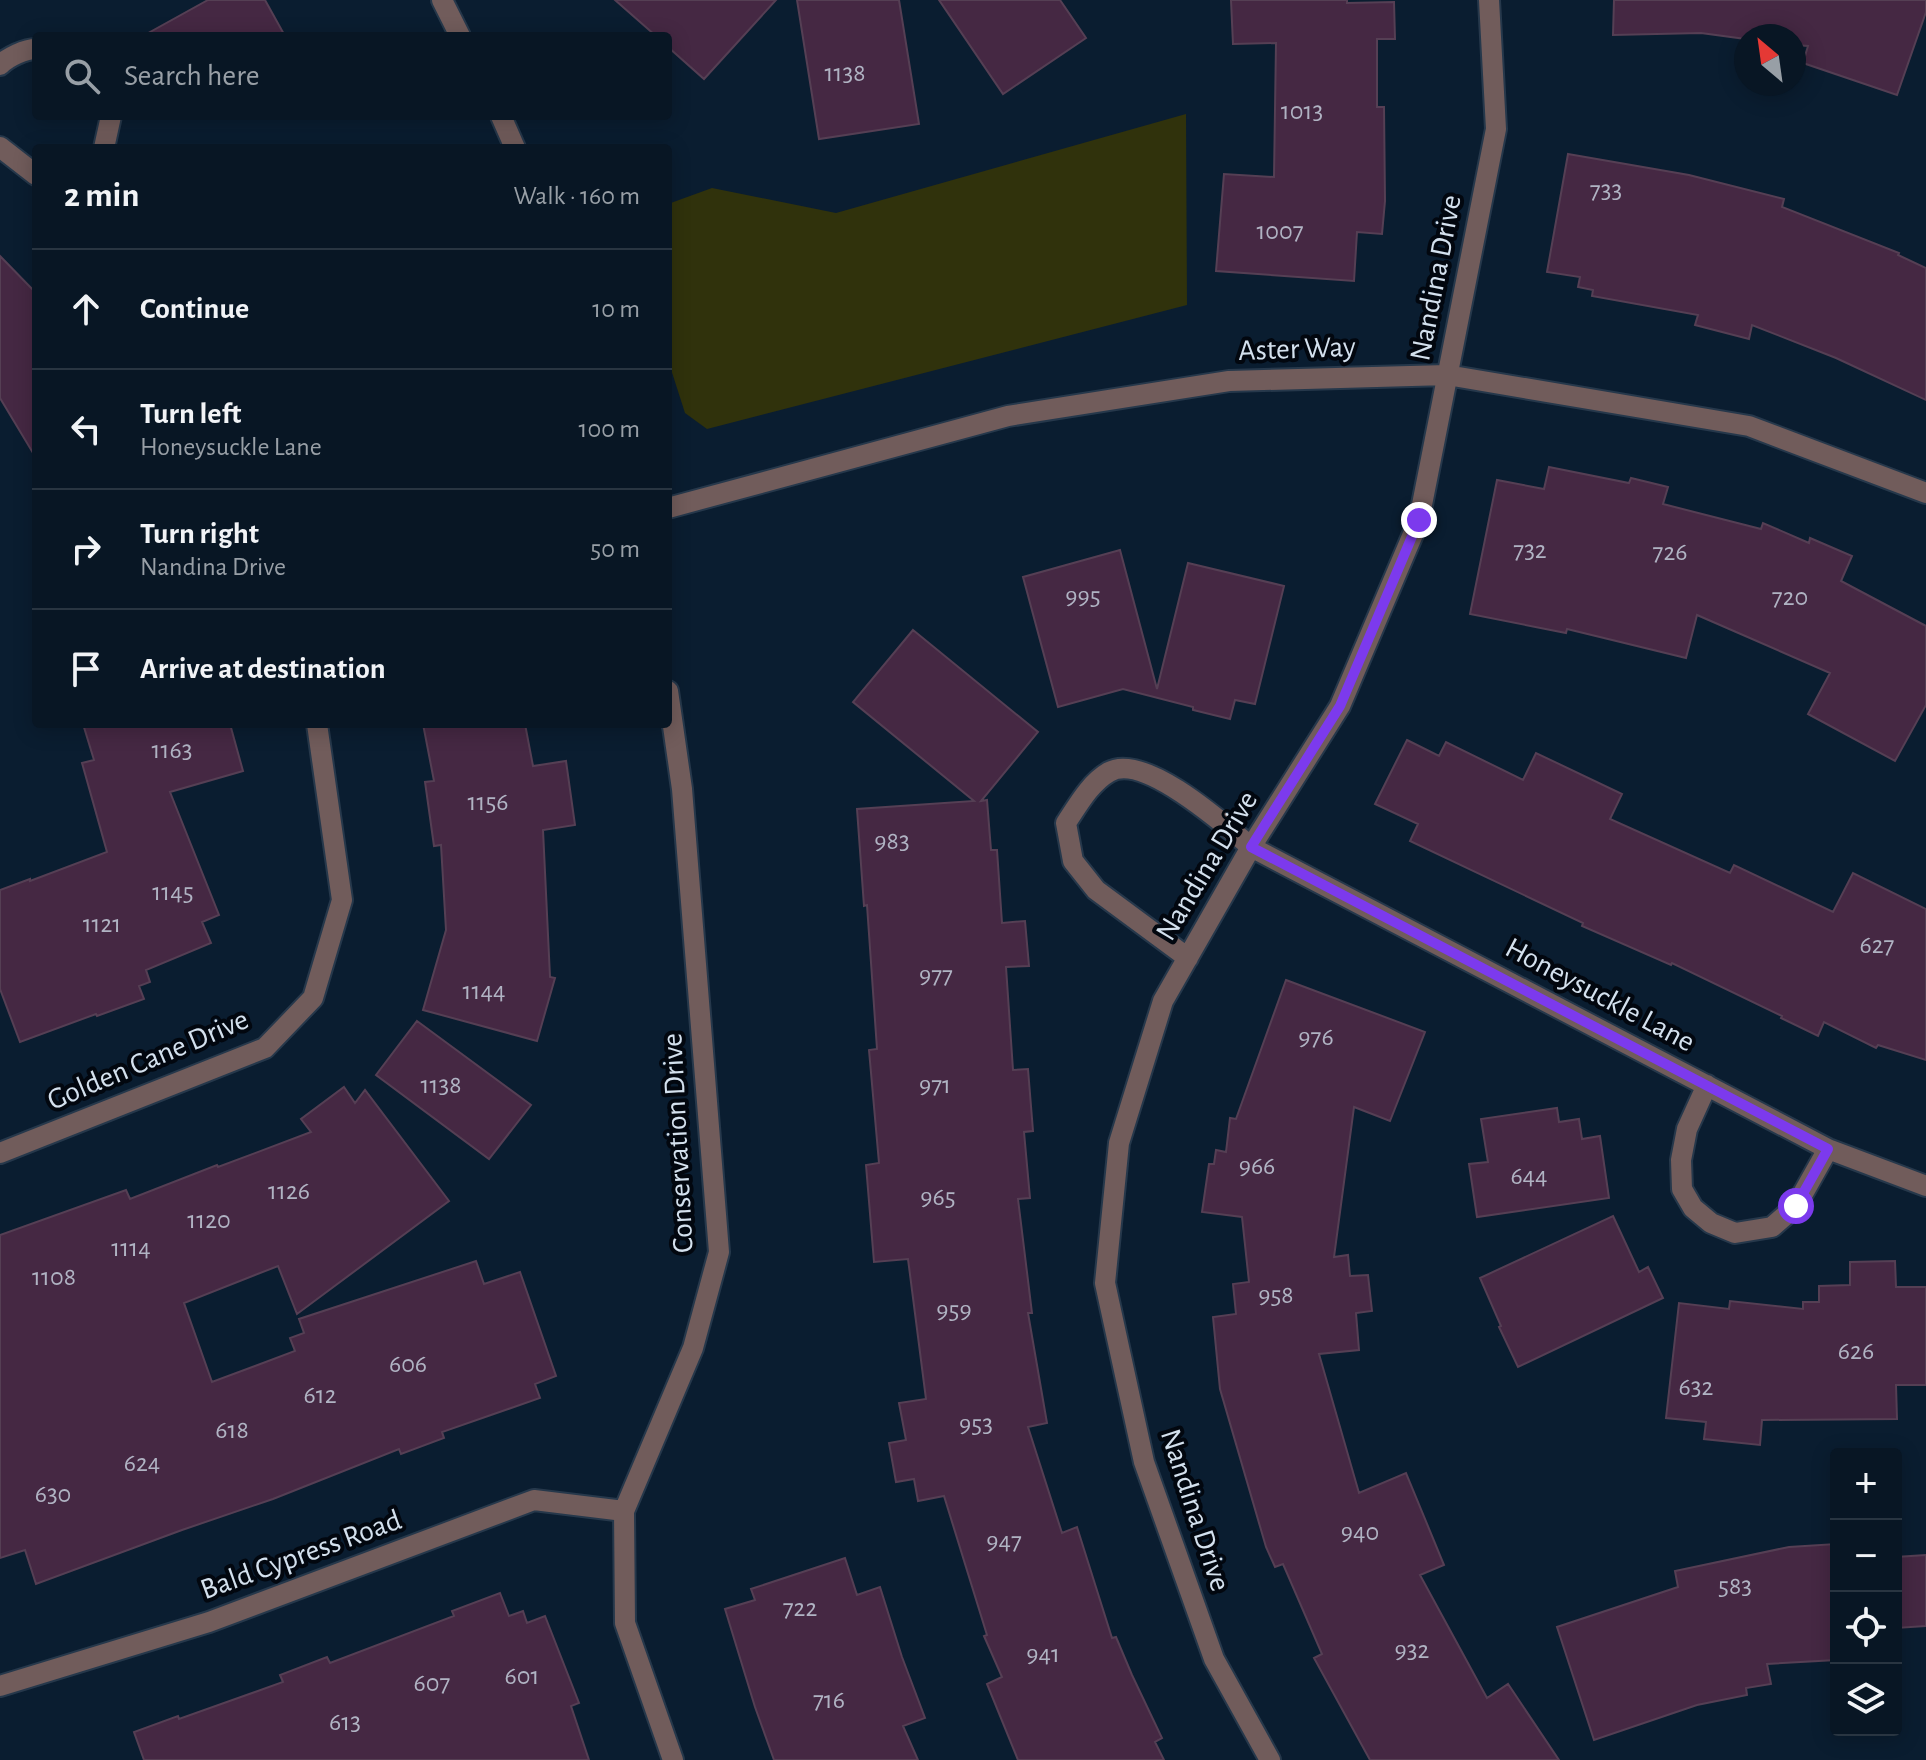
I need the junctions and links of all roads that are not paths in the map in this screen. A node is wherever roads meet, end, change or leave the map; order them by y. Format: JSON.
{"nodes":[{"id":1,"x":442,"y":0,"type":"edge"},
{"id":2,"x":1489,"y":0,"type":"edge"},
{"id":3,"x":458,"y":32,"type":"edge"},
{"id":4,"x":32,"y":49,"type":"edge"},
{"id":5,"x":0,"y":65,"type":"edge"},
{"id":6,"x":110,"y":120,"type":"edge"},
{"id":7,"x":503,"y":120,"type":"edge"},
{"id":8,"x":105,"y":144,"type":"edge"},
{"id":9,"x":513,"y":144,"type":"edge"},
{"id":10,"x":0,"y":147,"type":"edge"},
{"id":11,"x":32,"y":172,"type":"edge"},
{"id":12,"x":1447,"y":375,"type":"junction"},
{"id":13,"x":1926,"y":493,"type":"edge"},
{"id":14,"x":672,"y":507,"type":"edge"},
{"id":15,"x":672,"y":719,"type":"edge"},
{"id":16,"x":318,"y":728,"type":"edge"},
{"id":17,"x":1251,"y":847,"type":"junction"},
{"id":18,"x":1188,"y":958,"type":"junction"},
{"id":19,"x":1707,"y":1085,"type":"junction"},
{"id":20,"x":1828,"y":1149,"type":"junction"},
{"id":21,"x":0,"y":1153,"type":"edge"},
{"id":22,"x":1926,"y":1186,"type":"edge"},
{"id":23,"x":624,"y":1511,"type":"junction"},
{"id":24,"x":0,"y":1686,"type":"edge"},
{"id":25,"x":673,"y":1760,"type":"edge"},
{"id":26,"x":1270,"y":1760,"type":"edge"}],
"edges":[{"from":1,"to":3,"type":"street"},
{"from":2,"to":12,"type":"street","name":"Nandina Drive"},
{"from":4,"to":5,"type":"street"},
{"from":6,"to":8,"type":"street"},
{"from":7,"to":9,"type":"street"},
{"from":10,"to":11,"type":"street"},
{"from":12,"to":13,"type":"street","name":"Aster Way"},
{"from":12,"to":14,"type":"street","name":"Aster Way"},
{"from":12,"to":17,"type":"street","name":"Nandina Drive"},
{"from":15,"to":23,"type":"street","name":"Conservation Drive"},
{"from":16,"to":21,"type":"street","name":"Golden Cane Drive"},
{"from":17,"to":18,"type":"street","name":"Nandina Drive"},
{"from":17,"to":18,"type":"street","name":"Honeysuckle Lane"},
{"from":17,"to":19,"type":"street","name":"Honeysuckle Lane"},
{"from":18,"to":26,"type":"street","name":"Nandina Drive"},
{"from":19,"to":20,"type":"street","name":"Honeysuckle Lane"},
{"from":19,"to":20,"type":"street"},
{"from":20,"to":22,"type":"street","name":"Honeysuckle Lane"},
{"from":23,"to":24,"type":"street","name":"Bald Cypress Road"},
{"from":23,"to":25,"type":"street","name":"Conservation Drive"}]}
